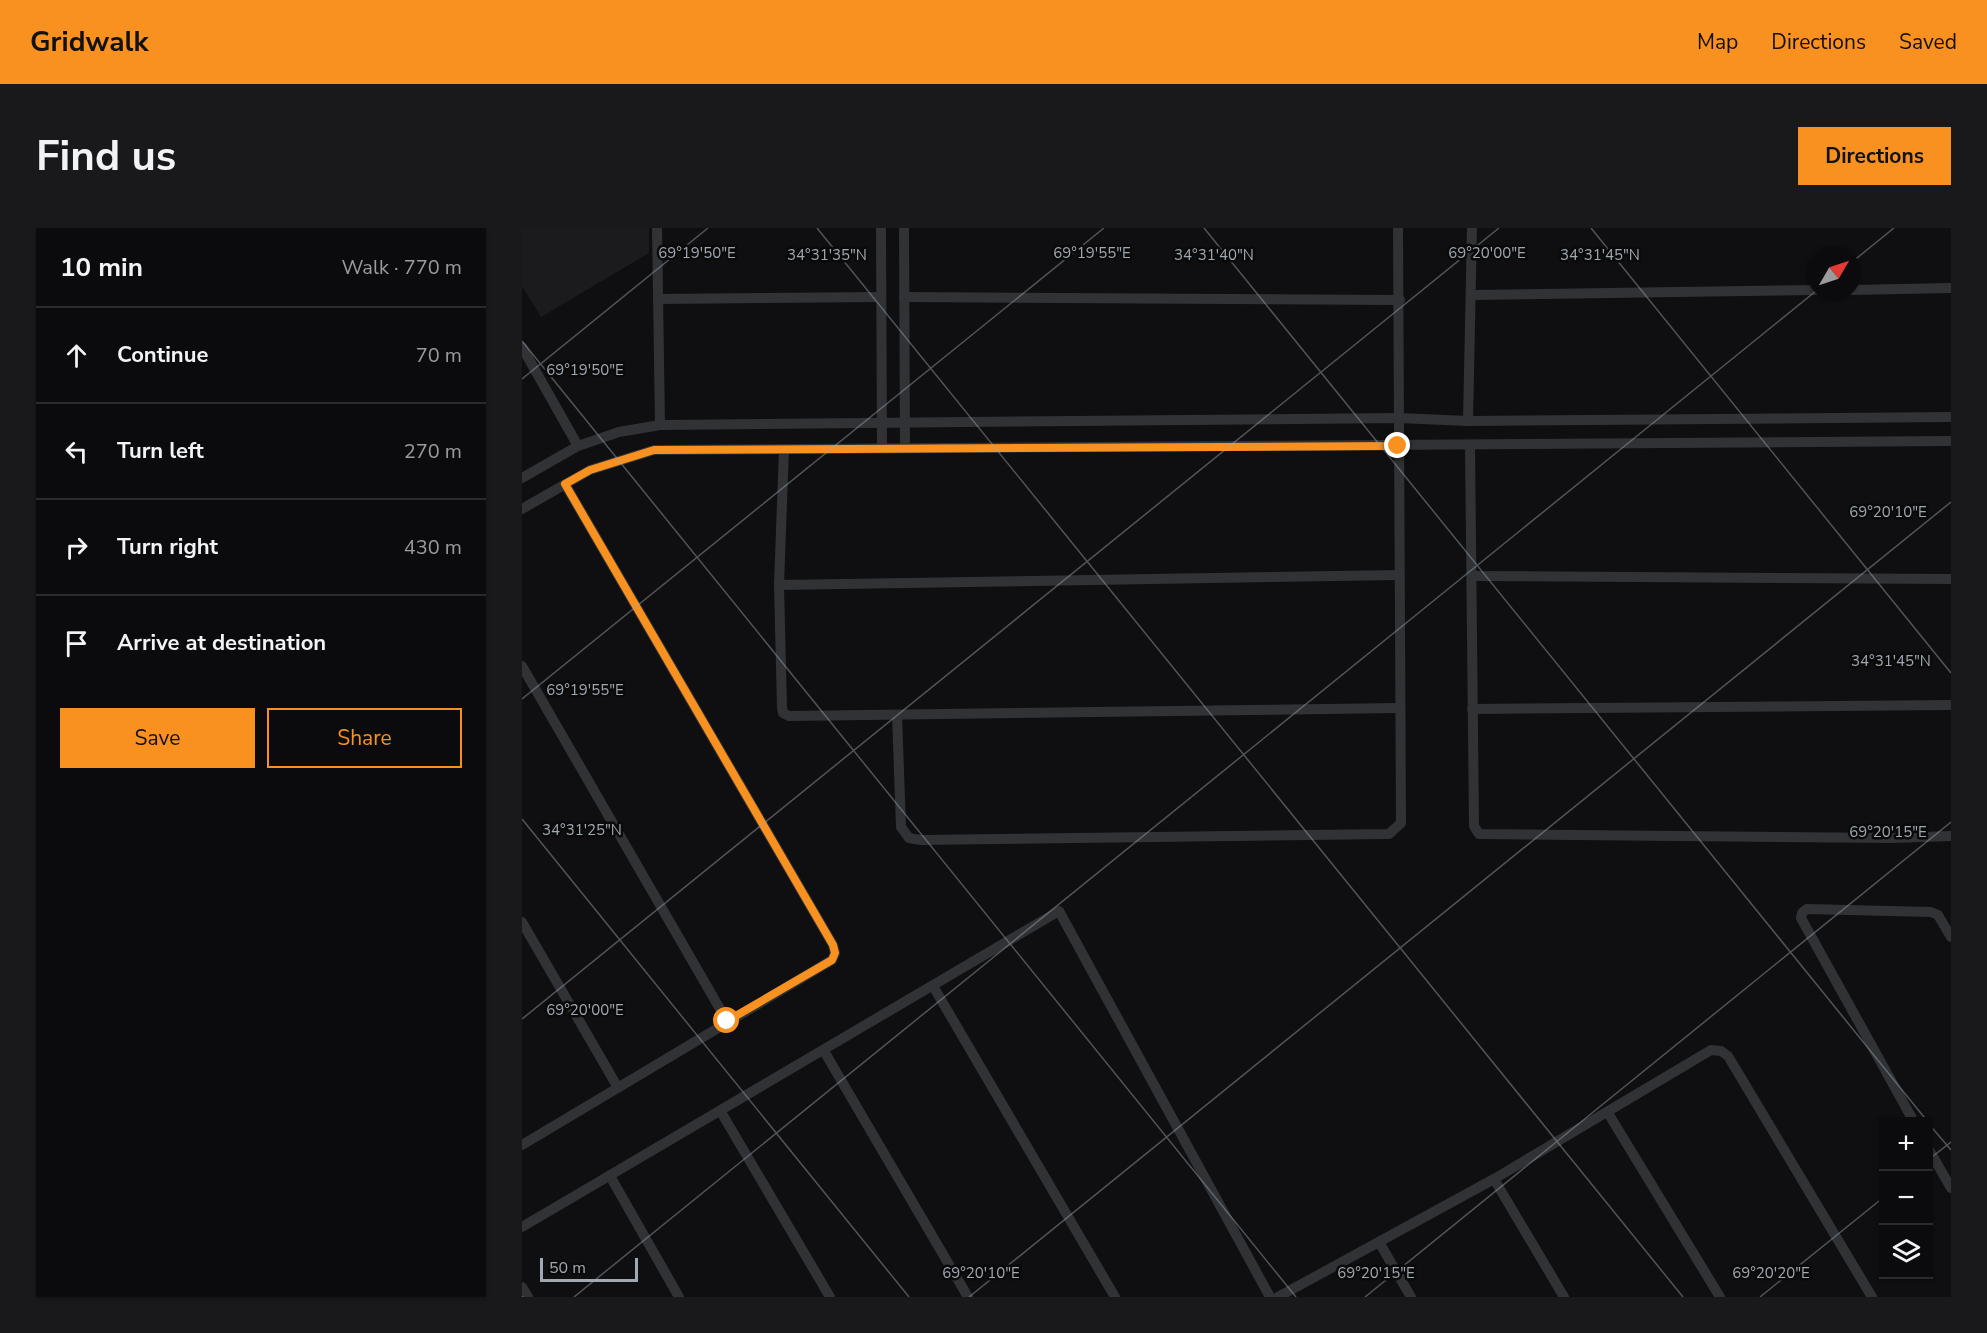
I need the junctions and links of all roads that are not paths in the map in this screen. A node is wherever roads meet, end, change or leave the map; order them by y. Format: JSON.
{"nodes":[{"id":1,"x":657,"y":228,"type":"edge"},
{"id":2,"x":881,"y":228,"type":"edge"},
{"id":3,"x":904,"y":228,"type":"edge"},
{"id":4,"x":1398,"y":228,"type":"edge"},
{"id":5,"x":1472,"y":228,"type":"edge"},
{"id":6,"x":1951,"y":288,"type":"edge"},
{"id":7,"x":1807,"y":290,"type":"edge"},
{"id":8,"x":1861,"y":290,"type":"edge"},
{"id":9,"x":1473,"y":295,"type":"junction"},
{"id":10,"x":881,"y":297,"type":"junction"},
{"id":11,"x":904,"y":297,"type":"junction"},
{"id":12,"x":658,"y":299,"type":"junction"},
{"id":13,"x":1400,"y":300,"type":"junction"},
{"id":14,"x":522,"y":347,"type":"edge"},
{"id":15,"x":1951,"y":417,"type":"edge"},
{"id":16,"x":1398,"y":418,"type":"junction"},
{"id":17,"x":1468,"y":421,"type":"junction"},
{"id":18,"x":905,"y":423,"type":"junction"},
{"id":19,"x":882,"y":424,"type":"junction"},
{"id":20,"x":660,"y":425,"type":"junction"},
{"id":21,"x":1951,"y":441,"type":"edge"},
{"id":22,"x":1470,"y":445,"type":"junction"},
{"id":23,"x":578,"y":446,"type":"junction"},
{"id":24,"x":1398,"y":446,"type":"junction"},
{"id":25,"x":882,"y":448,"type":"junction"},
{"id":26,"x":905,"y":448,"type":"junction"},
{"id":27,"x":784,"y":449,"type":"junction"},
{"id":28,"x":522,"y":478,"type":"edge"},
{"id":29,"x":565,"y":484,"type":"junction"},
{"id":30,"x":522,"y":509,"type":"edge"},
{"id":31,"x":1399,"y":575,"type":"junction"},
{"id":32,"x":1473,"y":576,"type":"junction"},
{"id":33,"x":1951,"y":579,"type":"edge"},
{"id":34,"x":779,"y":585,"type":"junction"},
{"id":35,"x":522,"y":666,"type":"edge"},
{"id":36,"x":1951,"y":705,"type":"edge"},
{"id":37,"x":1399,"y":708,"type":"junction"},
{"id":38,"x":1472,"y":709,"type":"junction"},
{"id":39,"x":897,"y":715,"type":"junction"},
{"id":40,"x":1951,"y":836,"type":"edge"},
{"id":41,"x":522,"y":922,"type":"edge"},
{"id":42,"x":1951,"y":937,"type":"edge"},
{"id":43,"x":933,"y":986,"type":"junction"},
{"id":44,"x":727,"y":1021,"type":"junction"},
{"id":45,"x":824,"y":1051,"type":"junction"},
{"id":46,"x":617,"y":1086,"type":"junction"},
{"id":47,"x":721,"y":1112,"type":"junction"},
{"id":48,"x":1608,"y":1113,"type":"junction"},
{"id":49,"x":1911,"y":1117,"type":"edge"},
{"id":50,"x":522,"y":1145,"type":"edge"},
{"id":51,"x":1933,"y":1155,"type":"edge"},
{"id":52,"x":610,"y":1176,"type":"junction"},
{"id":53,"x":1494,"y":1179,"type":"junction"},
{"id":54,"x":1951,"y":1188,"type":"edge"},
{"id":55,"x":522,"y":1227,"type":"edge"},
{"id":56,"x":1379,"y":1242,"type":"junction"},
{"id":57,"x":522,"y":1287,"type":"edge"},
{"id":58,"x":528,"y":1297,"type":"edge"},
{"id":59,"x":680,"y":1297,"type":"edge"},
{"id":60,"x":830,"y":1297,"type":"edge"},
{"id":61,"x":968,"y":1297,"type":"edge"},
{"id":62,"x":1115,"y":1297,"type":"edge"},
{"id":63,"x":1270,"y":1297,"type":"edge"},
{"id":64,"x":1278,"y":1297,"type":"edge"},
{"id":65,"x":1411,"y":1297,"type":"edge"},
{"id":66,"x":1564,"y":1297,"type":"edge"},
{"id":67,"x":1720,"y":1297,"type":"edge"},
{"id":68,"x":1872,"y":1297,"type":"edge"}],
"edges":[{"from":1,"to":12,"type":"street"},
{"from":2,"to":10,"type":"street"},
{"from":3,"to":11,"type":"street"},
{"from":4,"to":13,"type":"street"},
{"from":5,"to":9,"type":"street"},
{"from":6,"to":8,"type":"street"},
{"from":7,"to":9,"type":"street"},
{"from":9,"to":17,"type":"street"},
{"from":10,"to":12,"type":"street"},
{"from":10,"to":19,"type":"street"},
{"from":11,"to":13,"type":"street"},
{"from":11,"to":18,"type":"street"},
{"from":12,"to":20,"type":"street"},
{"from":13,"to":16,"type":"street"},
{"from":14,"to":23,"type":"street"},
{"from":15,"to":17,"type":"street"},
{"from":16,"to":17,"type":"street"},
{"from":16,"to":18,"type":"street"},
{"from":16,"to":24,"type":"street"},
{"from":18,"to":19,"type":"street"},
{"from":18,"to":26,"type":"street"},
{"from":19,"to":20,"type":"street"},
{"from":19,"to":25,"type":"street"},
{"from":20,"to":23,"type":"street"},
{"from":21,"to":22,"type":"street"},
{"from":22,"to":24,"type":"street"},
{"from":22,"to":32,"type":"street"},
{"from":23,"to":28,"type":"street"},
{"from":24,"to":26,"type":"street"},
{"from":24,"to":31,"type":"street"},
{"from":25,"to":26,"type":"street"},
{"from":25,"to":27,"type":"street"},
{"from":27,"to":29,"type":"street"},
{"from":27,"to":34,"type":"street"},
{"from":29,"to":30,"type":"street"},
{"from":29,"to":44,"type":"street"},
{"from":31,"to":34,"type":"street"},
{"from":31,"to":37,"type":"street"},
{"from":32,"to":33,"type":"street"},
{"from":32,"to":38,"type":"street"},
{"from":34,"to":39,"type":"street"},
{"from":35,"to":44,"type":"street"},
{"from":36,"to":38,"type":"street"},
{"from":37,"to":39,"type":"street"},
{"from":37,"to":39,"type":"street"},
{"from":38,"to":40,"type":"street"},
{"from":41,"to":46,"type":"street"},
{"from":42,"to":49,"type":"street"},
{"from":43,"to":45,"type":"street"},
{"from":43,"to":62,"type":"street"},
{"from":43,"to":63,"type":"street"},
{"from":44,"to":46,"type":"street"},
{"from":45,"to":47,"type":"street"},
{"from":45,"to":61,"type":"street"},
{"from":46,"to":50,"type":"street"},
{"from":47,"to":52,"type":"street"},
{"from":47,"to":60,"type":"street"},
{"from":48,"to":53,"type":"street"},
{"from":48,"to":67,"type":"street"},
{"from":48,"to":68,"type":"street"},
{"from":51,"to":54,"type":"street"},
{"from":52,"to":55,"type":"street"},
{"from":52,"to":59,"type":"street"},
{"from":53,"to":56,"type":"street"},
{"from":53,"to":66,"type":"street"},
{"from":56,"to":64,"type":"street"},
{"from":56,"to":65,"type":"street"},
{"from":57,"to":58,"type":"street"}]}
